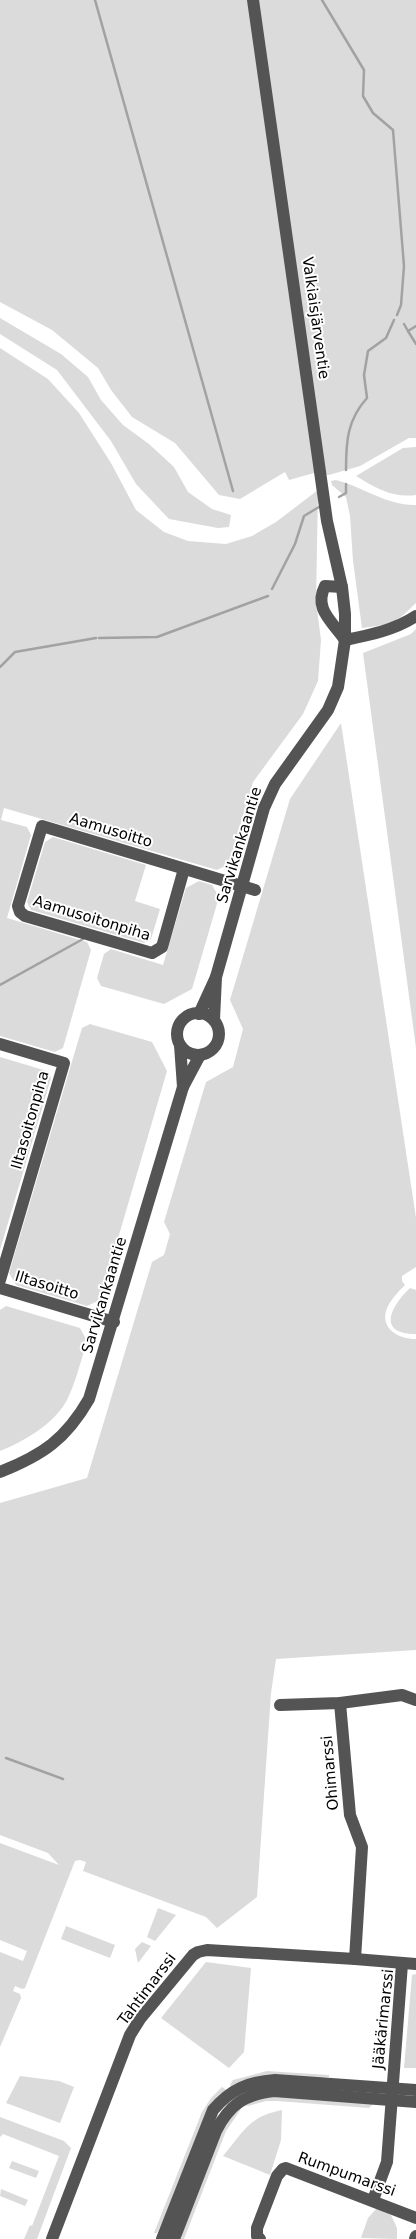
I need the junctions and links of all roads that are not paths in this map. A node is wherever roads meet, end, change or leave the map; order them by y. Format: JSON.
{"nodes":[{"id":1,"x":253,"y":0,"type":"edge"},
{"id":2,"x":342,"y":587,"type":"junction"},
{"id":3,"x":416,"y":616,"type":"edge"},
{"id":4,"x":345,"y":640,"type":"junction"},
{"id":5,"x":184,"y":869,"type":"junction"},
{"id":6,"x":242,"y":886,"type":"junction"},
{"id":7,"x":256,"y":890,"type":"dead end"},
{"id":8,"x":20,"y":912,"type":"joint"},
{"id":9,"x":216,"y":977,"type":"junction"},
{"id":10,"x":199,"y":1014,"type":"junction"},
{"id":11,"x":214,"y":1020,"type":"junction"},
{"id":12,"x":0,"y":1044,"type":"edge"},
{"id":13,"x":180,"y":1045,"type":"junction"},
{"id":14,"x":200,"y":1055,"type":"junction"},
{"id":15,"x":183,"y":1086,"type":"junction"},
{"id":16,"x":0,"y":1280,"type":"edge"},
{"id":17,"x":0,"y":1288,"type":"edge"},
{"id":18,"x":114,"y":1322,"type":"junction"},
{"id":19,"x":0,"y":1472,"type":"edge"},
{"id":20,"x":416,"y":1700,"type":"edge"},
{"id":21,"x":340,"y":1703,"type":"junction"},
{"id":22,"x":280,"y":1705,"type":"dead end"},
{"id":23,"x":355,"y":1959,"type":"junction"},
{"id":24,"x":402,"y":1964,"type":"junction"},
{"id":25,"x":416,"y":1964,"type":"edge"},
{"id":26,"x":416,"y":2090,"type":"edge"},
{"id":27,"x":393,"y":2094,"type":"junction"},
{"id":28,"x":416,"y":2102,"type":"edge"},
{"id":29,"x":373,"y":2200,"type":"junction"},
{"id":30,"x":416,"y":2218,"type":"edge"},
{"id":31,"x":52,"y":2239,"type":"edge"},
{"id":32,"x":162,"y":2239,"type":"edge"},
{"id":33,"x":174,"y":2239,"type":"edge"},
{"id":34,"x":260,"y":2239,"type":"edge"}],
"edges":[{"from":1,"to":2,"type":"street","name":"Valkiaisjärventie"},
{"from":2,"to":4,"type":"street","name":"Valkiaisjärventie"},
{"from":2,"to":4,"type":"street"},
{"from":3,"to":4,"type":"street"},
{"from":4,"to":6,"type":"street","name":"Sarvikankaantie"},
{"from":5,"to":6,"type":"street","name":"Aamusoitto"},
{"from":5,"to":8,"type":"street","name":"Aamusoitonpiha"},
{"from":5,"to":8,"type":"street","name":"Aamusoitto"},
{"from":6,"to":7,"type":"street","name":"Aamusoitto"},
{"from":6,"to":9,"type":"street","name":"Sarvikankaantie"},
{"from":9,"to":10,"type":"street","name":"Sarvikankaantie"},
{"from":9,"to":11,"type":"street","name":"Sarvikankaantie"},
{"from":10,"to":11,"type":"street"},
{"from":10,"to":13,"type":"street","name":"Sarvikankaantie"},
{"from":11,"to":14,"type":"street","name":"Sarvikankaantie"},
{"from":12,"to":16,"type":"street","name":"Iltasoitonpiha"},
{"from":13,"to":14,"type":"street"},
{"from":13,"to":15,"type":"street","name":"Sarvikankaantie"},
{"from":14,"to":15,"type":"street","name":"Sarvikankaantie"},
{"from":15,"to":18,"type":"street","name":"Sarvikankaantie"},
{"from":17,"to":18,"type":"street","name":"Iltasoitto"},
{"from":18,"to":19,"type":"street","name":"Sarvikankaantie"},
{"from":20,"to":21,"type":"street"},
{"from":21,"to":22,"type":"street"},
{"from":21,"to":23,"type":"street","name":"Ohimarssi"},
{"from":23,"to":24,"type":"street","name":"Tahtimarssi"},
{"from":23,"to":31,"type":"street","name":"Tahtimarssi"},
{"from":24,"to":25,"type":"street","name":"Jääkärimarssi"},
{"from":24,"to":27,"type":"street","name":"Jääkärimarssi"},
{"from":26,"to":27,"type":"street"},
{"from":27,"to":28,"type":"street"},
{"from":27,"to":29,"type":"street","name":"Jääkärimarssi"},
{"from":27,"to":32,"type":"street"},
{"from":27,"to":33,"type":"street"},
{"from":29,"to":30,"type":"street","name":"Rumpumarssi"},
{"from":29,"to":34,"type":"street","name":"Rumpumarssi"}]}
